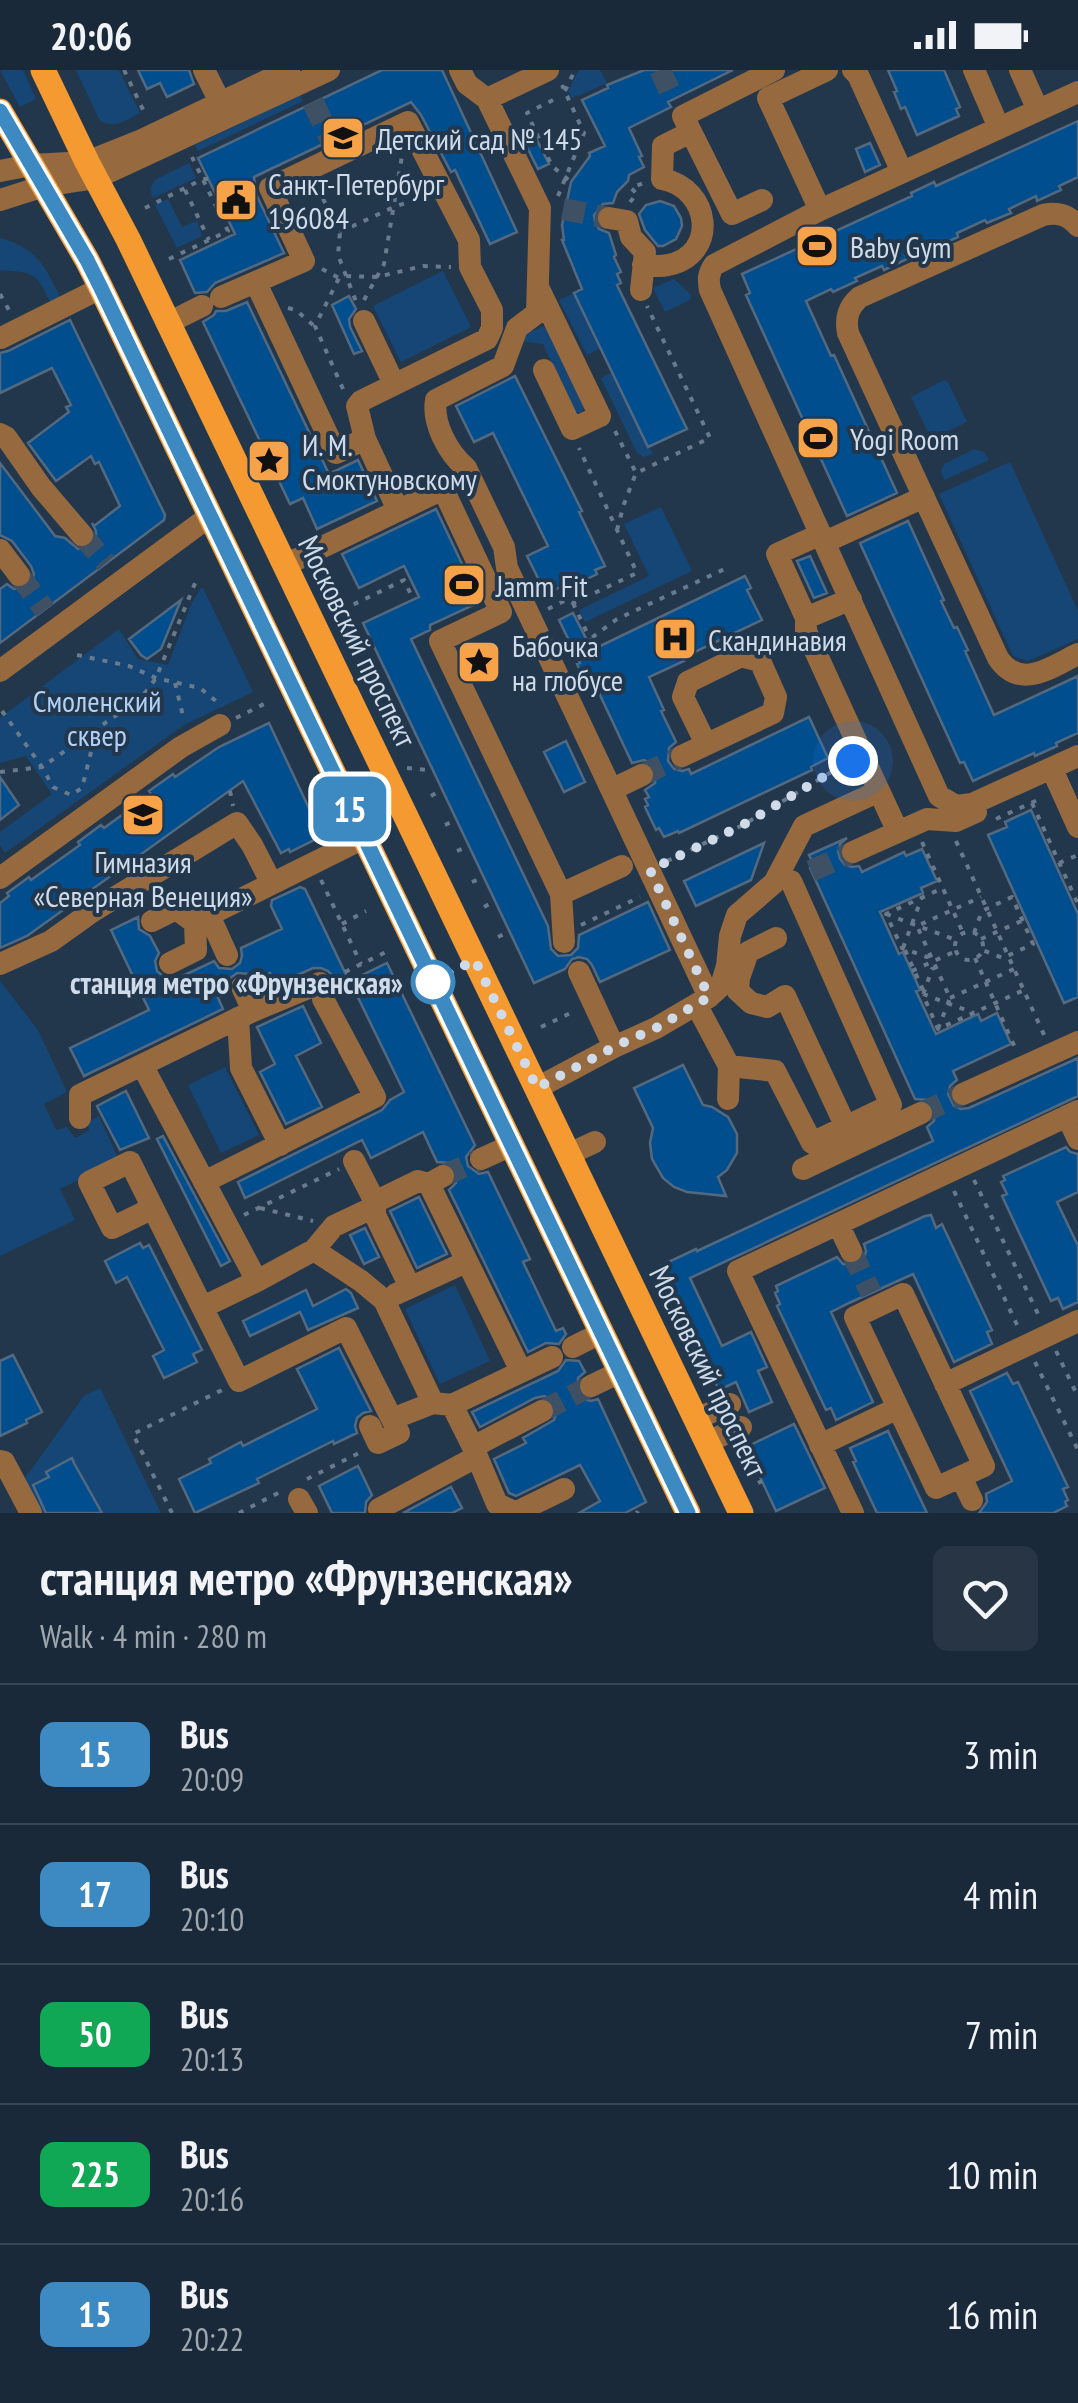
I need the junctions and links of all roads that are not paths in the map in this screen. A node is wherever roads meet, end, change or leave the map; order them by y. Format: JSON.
{"nodes":[{"id":1,"x":43,"y":70,"type":"edge"},
{"id":2,"x":204,"y":70,"type":"edge"},
{"id":3,"x":329,"y":70,"type":"edge"},
{"id":4,"x":460,"y":70,"type":"edge"},
{"id":5,"x":774,"y":70,"type":"edge"},
{"id":6,"x":828,"y":70,"type":"edge"},
{"id":7,"x":852,"y":70,"type":"edge"},
{"id":8,"x":974,"y":70,"type":"edge"},
{"id":9,"x":1020,"y":70,"type":"edge"},
{"id":10,"x":553,"y":73,"type":"edge"},
{"id":11,"x":302,"y":85,"type":"edge"},
{"id":12,"x":1078,"y":92,"type":"edge"},
{"id":13,"x":487,"y":99,"type":"junction"},
{"id":14,"x":224,"y":110,"type":"junction"},
{"id":15,"x":1038,"y":110,"type":"junction"},
{"id":16,"x":0,"y":111,"type":"edge"},
{"id":17,"x":682,"y":114,"type":"junction"},
{"id":18,"x":999,"y":128,"type":"junction"},
{"id":19,"x":92,"y":170,"type":"junction"},
{"id":20,"x":0,"y":171,"type":"edge"},
{"id":21,"x":38,"y":176,"type":"junction"},
{"id":22,"x":908,"y":176,"type":"junction"},
{"id":23,"x":0,"y":200,"type":"edge"},
{"id":24,"x":762,"y":200,"type":"dead end"},
{"id":25,"x":820,"y":210,"type":"junction"},
{"id":26,"x":617,"y":212,"type":"tunnel mouth"},
{"id":27,"x":1078,"y":226,"type":"edge"},
{"id":28,"x":644,"y":265,"type":"junction"},
{"id":29,"x":256,"y":283,"type":"junction"},
{"id":30,"x":101,"y":288,"type":"junction"},
{"id":31,"x":539,"y":290,"type":"junction"},
{"id":32,"x":643,"y":296,"type":"road end"},
{"id":33,"x":364,"y":321,"type":"dead end"},
{"id":34,"x":168,"y":322,"type":"junction"},
{"id":35,"x":503,"y":331,"type":"junction"},
{"id":36,"x":0,"y":338,"type":"edge"},
{"id":37,"x":544,"y":370,"type":"dead end"},
{"id":38,"x":394,"y":384,"type":"junction"},
{"id":39,"x":0,"y":434,"type":"edge"},
{"id":40,"x":365,"y":439,"type":"junction"},
{"id":41,"x":924,"y":497,"type":"junction"},
{"id":42,"x":398,"y":510,"type":"junction"},
{"id":43,"x":210,"y":516,"type":"junction"},
{"id":44,"x":82,"y":535,"type":"tunnel mouth"},
{"id":45,"x":823,"y":538,"type":"junction"},
{"id":46,"x":0,"y":550,"type":"edge"},
{"id":47,"x":285,"y":565,"type":"junction"},
{"id":48,"x":19,"y":575,"type":"tunnel mouth"},
{"id":49,"x":851,"y":598,"type":"junction"},
{"id":50,"x":806,"y":618,"type":"junction"},
{"id":51,"x":1078,"y":654,"type":"edge"},
{"id":52,"x":0,"y":671,"type":"edge"},
{"id":53,"x":227,"y":717,"type":"road end"},
{"id":54,"x":706,"y":744,"type":"dead end"},
{"id":55,"x":682,"y":756,"type":"tunnel mouth"},
{"id":56,"x":1078,"y":756,"type":"edge"},
{"id":57,"x":1078,"y":765,"type":"edge"},
{"id":58,"x":642,"y":775,"type":"tunnel mouth"},
{"id":59,"x":1054,"y":776,"type":"junction"},
{"id":60,"x":613,"y":788,"type":"junction"},
{"id":61,"x":879,"y":791,"type":"junction"},
{"id":62,"x":1078,"y":827,"type":"edge"},
{"id":63,"x":909,"y":836,"type":"junction"},
{"id":64,"x":364,"y":838,"type":"junction"},
{"id":65,"x":853,"y":852,"type":"tunnel mouth"},
{"id":66,"x":622,"y":866,"type":"dead end"},
{"id":67,"x":0,"y":878,"type":"edge"},
{"id":68,"x":792,"y":878,"type":"junction"},
{"id":69,"x":271,"y":882,"type":"junction"},
{"id":70,"x":560,"y":894,"type":"junction"},
{"id":71,"x":202,"y":919,"type":"junction"},
{"id":72,"x":152,"y":921,"type":"dead end"},
{"id":73,"x":776,"y":938,"type":"dead end"},
{"id":74,"x":564,"y":942,"type":"dead end"},
{"id":75,"x":226,"y":955,"type":"dead end"},
{"id":76,"x":170,"y":963,"type":"dead end"},
{"id":77,"x":0,"y":964,"type":"edge"},
{"id":78,"x":579,"y":972,"type":"dead end"},
{"id":79,"x":242,"y":987,"type":"dead end"},
{"id":80,"x":703,"y":1001,"type":"junction"},
{"id":81,"x":245,"y":1014,"type":"junction"},
{"id":82,"x":1078,"y":1042,"type":"edge"},
{"id":83,"x":614,"y":1047,"type":"junction"},
{"id":84,"x":142,"y":1065,"type":"junction"},
{"id":85,"x":729,"y":1066,"type":"junction"},
{"id":86,"x":537,"y":1088,"type":"junction"},
{"id":87,"x":963,"y":1094,"type":"tunnel mouth"},
{"id":88,"x":728,"y":1099,"type":"dead end"},
{"id":89,"x":921,"y":1113,"type":"tunnel mouth"},
{"id":90,"x":1072,"y":1113,"type":"edge"},
{"id":91,"x":80,"y":1118,"type":"dead end"},
{"id":92,"x":846,"y":1127,"type":"junction"},
{"id":93,"x":1078,"y":1140,"type":"edge"},
{"id":94,"x":595,"y":1142,"type":"dead end"},
{"id":95,"x":280,"y":1145,"type":"junction"},
{"id":96,"x":512,"y":1146,"type":"junction"},
{"id":97,"x":569,"y":1154,"type":"junction"},
{"id":98,"x":481,"y":1159,"type":"tunnel mouth"},
{"id":99,"x":354,"y":1161,"type":"road end"},
{"id":100,"x":803,"y":1169,"type":"dead end"},
{"id":101,"x":204,"y":1182,"type":"junction"},
{"id":102,"x":375,"y":1202,"type":"junction"},
{"id":103,"x":153,"y":1208,"type":"dead end"},
{"id":104,"x":838,"y":1224,"type":"junction"},
{"id":105,"x":314,"y":1250,"type":"junction"},
{"id":106,"x":851,"y":1250,"type":"tunnel mouth"},
{"id":107,"x":466,"y":1262,"type":"junction"},
{"id":108,"x":257,"y":1280,"type":"junction"},
{"id":109,"x":410,"y":1287,"type":"junction"},
{"id":110,"x":384,"y":1300,"type":"junction"},
{"id":111,"x":202,"y":1308,"type":"junction"},
{"id":112,"x":1078,"y":1321,"type":"edge"},
{"id":113,"x":601,"y":1333,"type":"junction"},
{"id":114,"x":521,"y":1371,"type":"junction"},
{"id":115,"x":620,"y":1372,"type":"junction"},
{"id":116,"x":945,"y":1384,"type":"junction"},
{"id":117,"x":592,"y":1386,"type":"tunnel mouth"},
{"id":118,"x":443,"y":1404,"type":"junction"},
{"id":119,"x":730,"y":1404,"type":"dead end"},
{"id":120,"x":898,"y":1408,"type":"junction"},
{"id":121,"x":542,"y":1411,"type":"tunnel mouth"},
{"id":122,"x":741,"y":1427,"type":"dead end"},
{"id":123,"x":701,"y":1431,"type":"junction"},
{"id":124,"x":820,"y":1445,"type":"junction"},
{"id":125,"x":475,"y":1452,"type":"junction"},
{"id":126,"x":0,"y":1461,"type":"edge"},
{"id":127,"x":960,"y":1476,"type":"junction"},
{"id":128,"x":564,"y":1489,"type":"dead end"},
{"id":129,"x":972,"y":1500,"type":"dead end"},
{"id":130,"x":380,"y":1509,"type":"dead end"},
{"id":131,"x":505,"y":1510,"type":"edge"},
{"id":132,"x":31,"y":1513,"type":"edge"},
{"id":133,"x":688,"y":1513,"type":"edge"},
{"id":134,"x":741,"y":1513,"type":"edge"},
{"id":135,"x":852,"y":1513,"type":"edge"}],
"edges":[{"from":1,"to":19,"type":"main road","name":"Московский проспект"},
{"from":2,"to":14,"type":"street"},
{"from":3,"to":11,"type":"street"},
{"from":4,"to":13,"type":"street"},
{"from":5,"to":17,"type":"street"},
{"from":6,"to":25,"type":"street"},
{"from":7,"to":22,"type":"street"},
{"from":8,"to":18,"type":"street"},
{"from":9,"to":15,"type":"street"},
{"from":10,"to":13,"type":"street"},
{"from":11,"to":14,"type":"street"},
{"from":12,"to":15,"type":"street"},
{"from":13,"to":31,"type":"street"},
{"from":14,"to":19,"type":"street"},
{"from":15,"to":18,"type":"street"},
{"from":16,"to":21,"type":"main road"},
{"from":17,"to":24,"type":"street"},
{"from":17,"to":28,"type":"street"},
{"from":18,"to":22,"type":"street"},
{"from":19,"to":21,"type":"street"},
{"from":19,"to":34,"type":"main road","name":"Московский проспект"},
{"from":20,"to":21,"type":"street"},
{"from":21,"to":23,"type":"street"},
{"from":21,"to":30,"type":"main road"},
{"from":22,"to":25,"type":"street"},
{"from":25,"to":45,"type":"street"},
{"from":26,"to":28,"type":"street"},
{"from":27,"to":41,"type":"street"},
{"from":28,"to":32,"type":"street"},
{"from":29,"to":34,"type":"street"},
{"from":29,"to":35,"type":"street"},
{"from":29,"to":40,"type":"street"},
{"from":30,"to":36,"type":"street"},
{"from":30,"to":43,"type":"main road"},
{"from":31,"to":35,"type":"street"},
{"from":31,"to":37,"type":"street"},
{"from":33,"to":38,"type":"street"},
{"from":34,"to":47,"type":"main road","name":"Московский проспект"},
{"from":35,"to":38,"type":"street"},
{"from":35,"to":60,"type":"street"},
{"from":38,"to":40,"type":"street"},
{"from":39,"to":44,"type":"street"},
{"from":40,"to":42,"type":"street"},
{"from":41,"to":45,"type":"street"},
{"from":41,"to":51,"type":"street"},
{"from":42,"to":47,"type":"street"},
{"from":42,"to":70,"type":"street"},
{"from":43,"to":52,"type":"street"},
{"from":43,"to":64,"type":"main road"},
{"from":45,"to":49,"type":"street"},
{"from":45,"to":50,"type":"street"},
{"from":46,"to":48,"type":"street"},
{"from":47,"to":86,"type":"main road","name":"Московский проспект"},
{"from":49,"to":50,"type":"street"},
{"from":49,"to":56,"type":"street"},
{"from":50,"to":61,"type":"street"},
{"from":53,"to":67,"type":"street"},
{"from":54,"to":55,"type":"street"},
{"from":57,"to":59,"type":"street"},
{"from":58,"to":60,"type":"street"},
{"from":59,"to":62,"type":"street"},
{"from":59,"to":63,"type":"street"},
{"from":60,"to":80,"type":"street"},
{"from":61,"to":63,"type":"street"},
{"from":61,"to":68,"type":"street"},
{"from":63,"to":65,"type":"street"},
{"from":64,"to":69,"type":"street"},
{"from":64,"to":96,"type":"main road"},
{"from":66,"to":70,"type":"street"},
{"from":68,"to":80,"type":"street"},
{"from":68,"to":92,"type":"street"},
{"from":69,"to":71,"type":"street"},
{"from":69,"to":77,"type":"street"},
{"from":70,"to":74,"type":"street"},
{"from":71,"to":72,"type":"street"},
{"from":71,"to":75,"type":"street"},
{"from":71,"to":76,"type":"street"},
{"from":73,"to":92,"type":"street"},
{"from":78,"to":83,"type":"street"},
{"from":79,"to":81,"type":"street"},
{"from":80,"to":83,"type":"street"},
{"from":80,"to":85,"type":"street"},
{"from":81,"to":84,"type":"street"},
{"from":81,"to":95,"type":"street"},
{"from":81,"to":95,"type":"street"},
{"from":82,"to":87,"type":"street"},
{"from":83,"to":86,"type":"street"},
{"from":84,"to":91,"type":"street"},
{"from":84,"to":101,"type":"street"},
{"from":85,"to":88,"type":"street"},
{"from":85,"to":92,"type":"street"},
{"from":86,"to":97,"type":"main road","name":"Московский проспект"},
{"from":89,"to":100,"type":"street"},
{"from":90,"to":93,"type":"street"},
{"from":90,"to":104,"type":"street"},
{"from":94,"to":97,"type":"street"},
{"from":95,"to":101,"type":"street"},
{"from":96,"to":98,"type":"street"},
{"from":96,"to":113,"type":"main road"},
{"from":97,"to":123,"type":"main road","name":"Московский проспект"},
{"from":99,"to":102,"type":"street"},
{"from":101,"to":108,"type":"street"},
{"from":102,"to":105,"type":"street"},
{"from":102,"to":107,"type":"street"},
{"from":102,"to":109,"type":"street"},
{"from":103,"to":111,"type":"street"},
{"from":104,"to":106,"type":"street"},
{"from":104,"to":124,"type":"street"},
{"from":105,"to":108,"type":"street"},
{"from":105,"to":110,"type":"street"},
{"from":107,"to":109,"type":"street"},
{"from":107,"to":114,"type":"street"},
{"from":108,"to":111,"type":"street"},
{"from":109,"to":110,"type":"street"},
{"from":110,"to":118,"type":"street"},
{"from":111,"to":118,"type":"street"},
{"from":112,"to":116,"type":"street"},
{"from":113,"to":114,"type":"street"},
{"from":113,"to":115,"type":"main road"},
{"from":114,"to":118,"type":"street"},
{"from":115,"to":117,"type":"street"},
{"from":115,"to":133,"type":"main road"},
{"from":116,"to":120,"type":"street"},
{"from":116,"to":127,"type":"street"},
{"from":118,"to":125,"type":"street"},
{"from":119,"to":123,"type":"street"},
{"from":120,"to":124,"type":"street"},
{"from":120,"to":127,"type":"street"},
{"from":121,"to":125,"type":"street"},
{"from":122,"to":123,"type":"street"},
{"from":123,"to":134,"type":"main road","name":"Московский проспект"},
{"from":124,"to":135,"type":"street"},
{"from":125,"to":130,"type":"street"},
{"from":125,"to":131,"type":"street"},
{"from":126,"to":132,"type":"street"},
{"from":127,"to":129,"type":"street"},
{"from":128,"to":131,"type":"street"}]}
